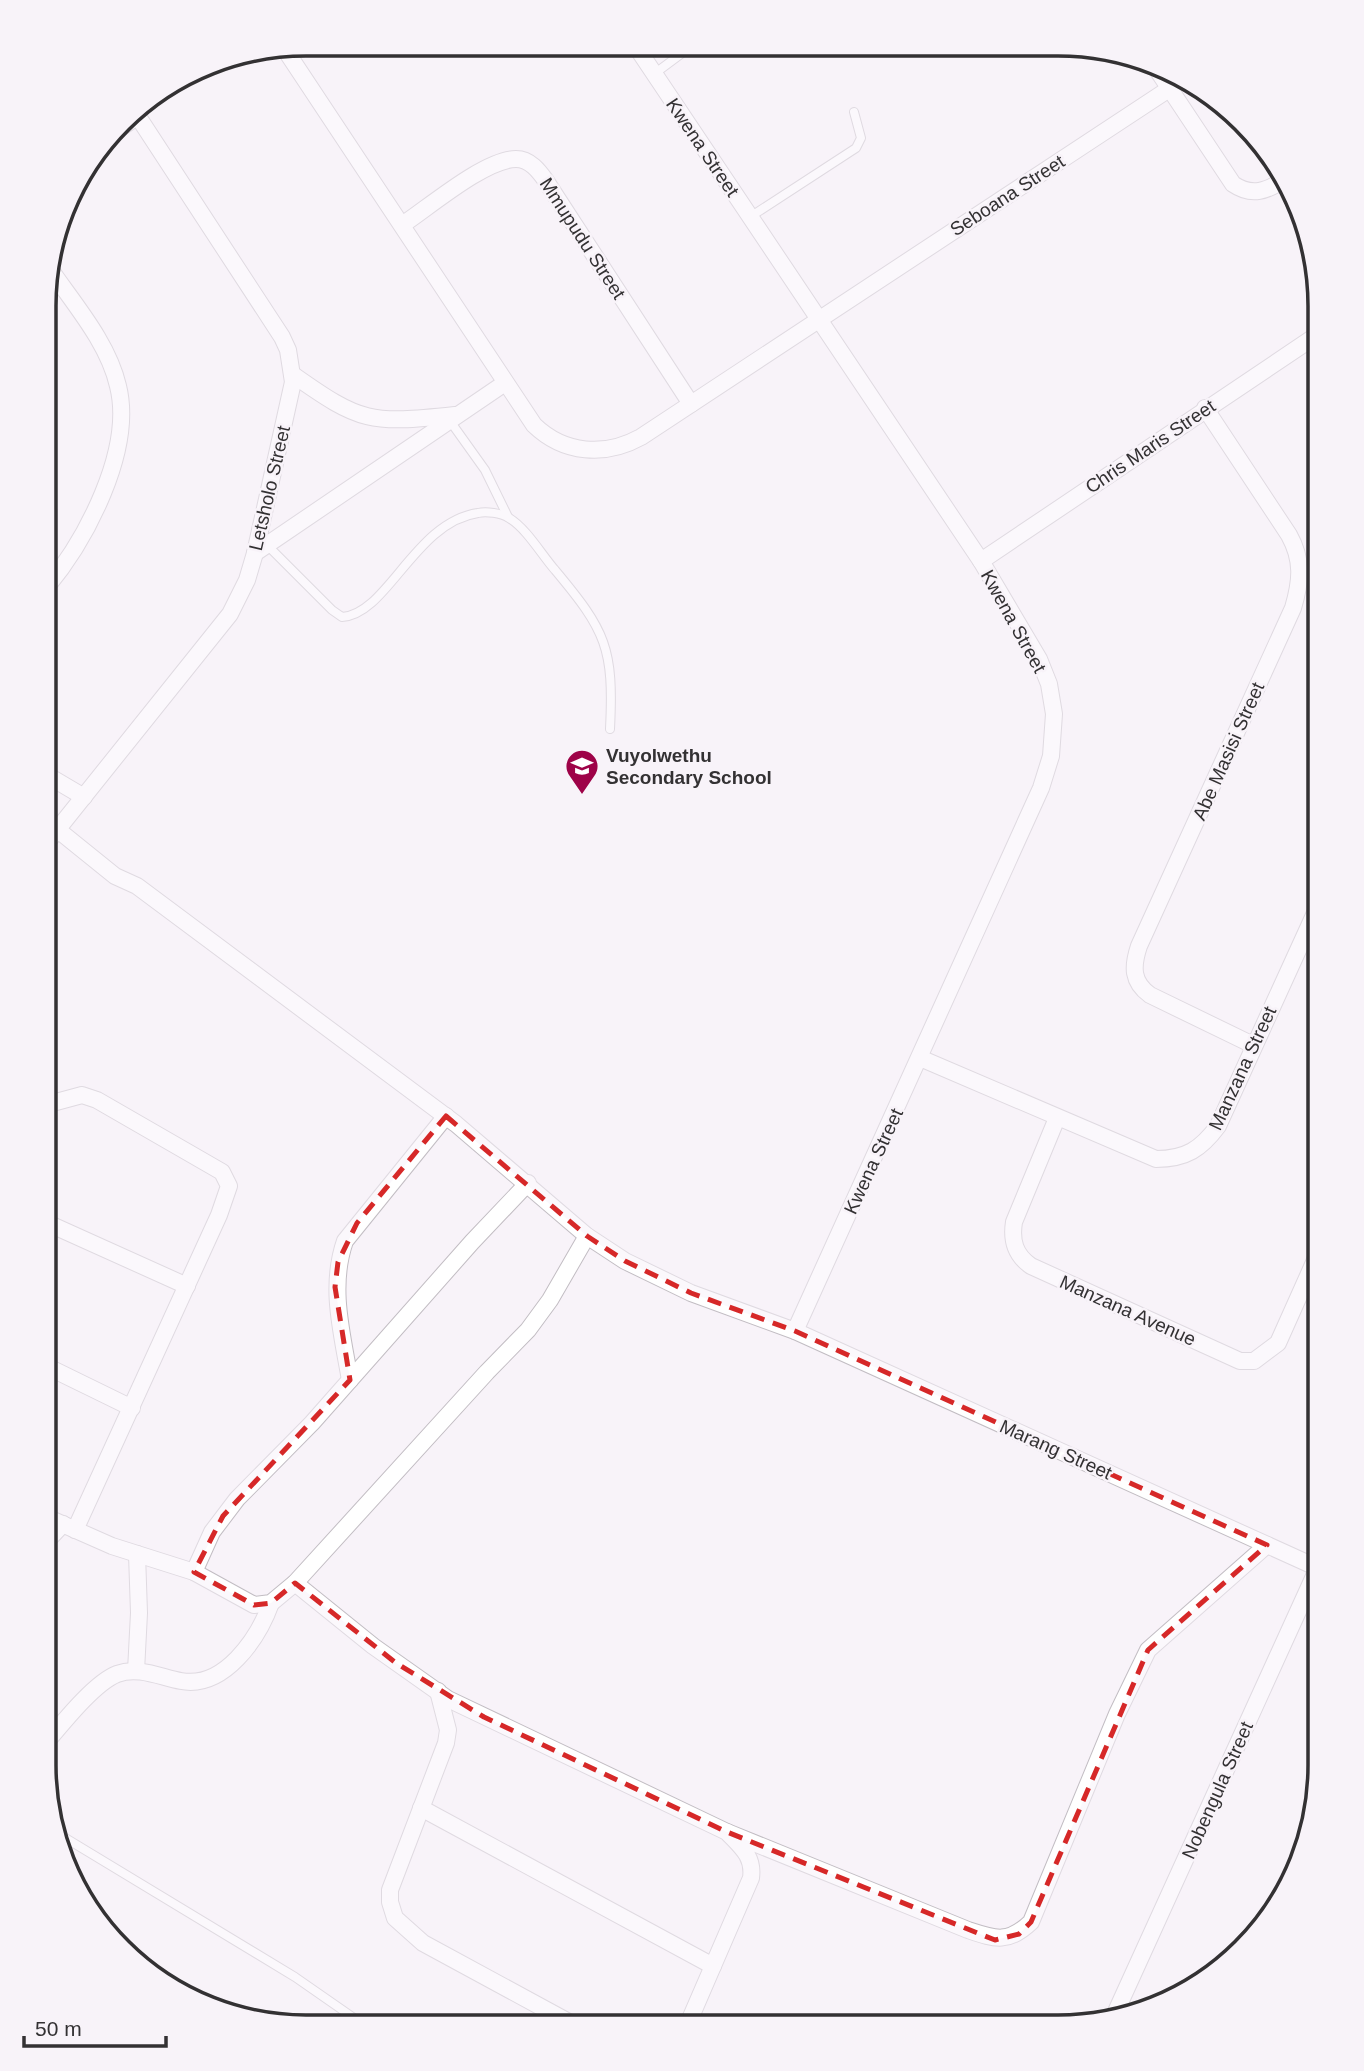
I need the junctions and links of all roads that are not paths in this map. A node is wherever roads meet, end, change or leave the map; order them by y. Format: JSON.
{"nodes":[{"id":1,"x":677,"y":56,"type":"edge"},
{"id":2,"x":290,"y":57,"type":"edge"},
{"id":3,"x":643,"y":57,"type":"edge"},
{"id":4,"x":654,"y":74,"type":"junction"},
{"id":5,"x":1163,"y":80,"type":"edge"},
{"id":6,"x":1169,"y":89,"type":"junction"},
{"id":7,"x":854,"y":112,"type":"dead end"},
{"id":8,"x":140,"y":119,"type":"edge"},
{"id":9,"x":1275,"y":183,"type":"edge"},
{"id":10,"x":750,"y":217,"type":"junction"},
{"id":11,"x":401,"y":226,"type":"junction"},
{"id":12,"x":58,"y":281,"type":"edge"},
{"id":13,"x":819,"y":320,"type":"junction"},
{"id":14,"x":1308,"y":341,"type":"edge"},
{"id":15,"x":292,"y":374,"type":"junction"},
{"id":16,"x":505,"y":383,"type":"junction"},
{"id":17,"x":691,"y":404,"type":"junction"},
{"id":18,"x":1205,"y":408,"type":"junction"},
{"id":19,"x":454,"y":418,"type":"junction"},
{"id":20,"x":508,"y":517,"type":"junction"},
{"id":21,"x":261,"y":549,"type":"junction"},
{"id":22,"x":981,"y":561,"type":"junction"},
{"id":23,"x":56,"y":574,"type":"edge"},
{"id":24,"x":610,"y":729,"type":"dead end"},
{"id":25,"x":56,"y":780,"type":"edge"},
{"id":26,"x":84,"y":797,"type":"junction"},
{"id":27,"x":58,"y":830,"type":"junction"},
{"id":28,"x":56,"y":832,"type":"edge"},
{"id":29,"x":1308,"y":928,"type":"edge"},
{"id":30,"x":1253,"y":1045,"type":"junction"},
{"id":31,"x":920,"y":1058,"type":"junction"},
{"id":32,"x":56,"y":1102,"type":"edge"},
{"id":33,"x":446,"y":1116,"type":"junction"},
{"id":34,"x":1057,"y":1118,"type":"junction"},
{"id":35,"x":528,"y":1184,"type":"junction"},
{"id":36,"x":56,"y":1227,"type":"edge"},
{"id":37,"x":587,"y":1236,"type":"junction"},
{"id":38,"x":1308,"y":1276,"type":"edge"},
{"id":39,"x":187,"y":1286,"type":"junction"},
{"id":40,"x":795,"y":1331,"type":"junction"},
{"id":41,"x":56,"y":1371,"type":"edge"},
{"id":42,"x":350,"y":1380,"type":"junction"},
{"id":43,"x":132,"y":1408,"type":"junction"},
{"id":44,"x":56,"y":1521,"type":"edge"},
{"id":45,"x":69,"y":1527,"type":"junction"},
{"id":46,"x":56,"y":1536,"type":"edge"},
{"id":47,"x":1267,"y":1545,"type":"junction"},
{"id":48,"x":136,"y":1554,"type":"junction"},
{"id":49,"x":1308,"y":1562,"type":"edge"},
{"id":50,"x":194,"y":1572,"type":"junction"},
{"id":51,"x":295,"y":1583,"type":"junction"},
{"id":52,"x":1308,"y":1590,"type":"edge"},
{"id":53,"x":271,"y":1603,"type":"junction"},
{"id":54,"x":136,"y":1671,"type":"junction"},
{"id":55,"x":438,"y":1692,"type":"junction"},
{"id":56,"x":56,"y":1733,"type":"edge"},
{"id":57,"x":421,"y":1808,"type":"junction"},
{"id":58,"x":727,"y":1832,"type":"junction"},
{"id":59,"x":68,"y":1839,"type":"edge"},
{"id":60,"x":713,"y":1966,"type":"junction"},
{"id":61,"x":1118,"y":2007,"type":"edge"},
{"id":62,"x":350,"y":2015,"type":"edge"},
{"id":63,"x":556,"y":2015,"type":"edge"},
{"id":64,"x":692,"y":2015,"type":"edge"}],
"edges":[{"from":1,"to":4,"type":"lane"},
{"from":2,"to":11,"type":"street"},
{"from":3,"to":4,"type":"street","name":"Kwena Street"},
{"from":4,"to":10,"type":"street","name":"Kwena Street"},
{"from":5,"to":6,"type":"street"},
{"from":6,"to":9,"type":"street"},
{"from":6,"to":13,"type":"street","name":"Seboana Street"},
{"from":7,"to":10,"type":"lane"},
{"from":8,"to":15,"type":"street","name":"Letsholo Street"},
{"from":10,"to":13,"type":"street","name":"Kwena Street"},
{"from":11,"to":16,"type":"street"},
{"from":11,"to":17,"type":"street","name":"Mmupudu Street"},
{"from":12,"to":23,"type":"street"},
{"from":13,"to":17,"type":"street"},
{"from":13,"to":22,"type":"street","name":"Kwena Street"},
{"from":14,"to":18,"type":"street","name":"Chris Maris Street"},
{"from":15,"to":19,"type":"street"},
{"from":15,"to":21,"type":"street","name":"Letsholo Street"},
{"from":16,"to":17,"type":"street"},
{"from":16,"to":19,"type":"street"},
{"from":18,"to":22,"type":"street","name":"Chris Maris Street"},
{"from":18,"to":30,"type":"street","name":"Abe Masisi Street"},
{"from":19,"to":20,"type":"lane"},
{"from":19,"to":21,"type":"street"},
{"from":20,"to":21,"type":"lane"},
{"from":20,"to":24,"type":"lane"},
{"from":21,"to":26,"type":"street","name":"Letsholo Street"},
{"from":22,"to":31,"type":"street","name":"Kwena Street"},
{"from":25,"to":26,"type":"street"},
{"from":26,"to":27,"type":"street","name":"Letsholo Street"},
{"from":27,"to":28,"type":"street","name":"Letsholo Street"},
{"from":27,"to":33,"type":"street","name":"Marang Street"},
{"from":29,"to":30,"type":"street","name":"Manzana Street"},
{"from":30,"to":34,"type":"street","name":"Manzana Street"},
{"from":31,"to":34,"type":"street","name":"Manzana Street"},
{"from":31,"to":40,"type":"street","name":"Kwena Street"},
{"from":32,"to":39,"type":"street"},
{"from":33,"to":35,"type":"street","name":"Marang Street"},
{"from":33,"to":42,"type":"street"},
{"from":34,"to":38,"type":"street","name":"Manzana Avenue"},
{"from":35,"to":37,"type":"street","name":"Marang Street"},
{"from":35,"to":42,"type":"street"},
{"from":36,"to":39,"type":"street"},
{"from":37,"to":40,"type":"street","name":"Marang Street"},
{"from":37,"to":51,"type":"street"},
{"from":39,"to":43,"type":"street"},
{"from":40,"to":47,"type":"street","name":"Marang Street"},
{"from":41,"to":43,"type":"street"},
{"from":42,"to":50,"type":"street"},
{"from":43,"to":45,"type":"street"},
{"from":44,"to":45,"type":"street"},
{"from":45,"to":46,"type":"street"},
{"from":45,"to":48,"type":"street"},
{"from":47,"to":49,"type":"street","name":"Marang Street"},
{"from":47,"to":58,"type":"street"},
{"from":48,"to":50,"type":"street"},
{"from":48,"to":54,"type":"street"},
{"from":50,"to":53,"type":"street"},
{"from":51,"to":53,"type":"street"},
{"from":51,"to":55,"type":"street"},
{"from":52,"to":61,"type":"street","name":"Nobengula Street"},
{"from":53,"to":54,"type":"street"},
{"from":54,"to":56,"type":"street"},
{"from":55,"to":57,"type":"street"},
{"from":55,"to":58,"type":"street"},
{"from":57,"to":60,"type":"street"},
{"from":57,"to":63,"type":"street"},
{"from":58,"to":60,"type":"street"},
{"from":59,"to":62,"type":"lane"},
{"from":60,"to":64,"type":"street"}]}
